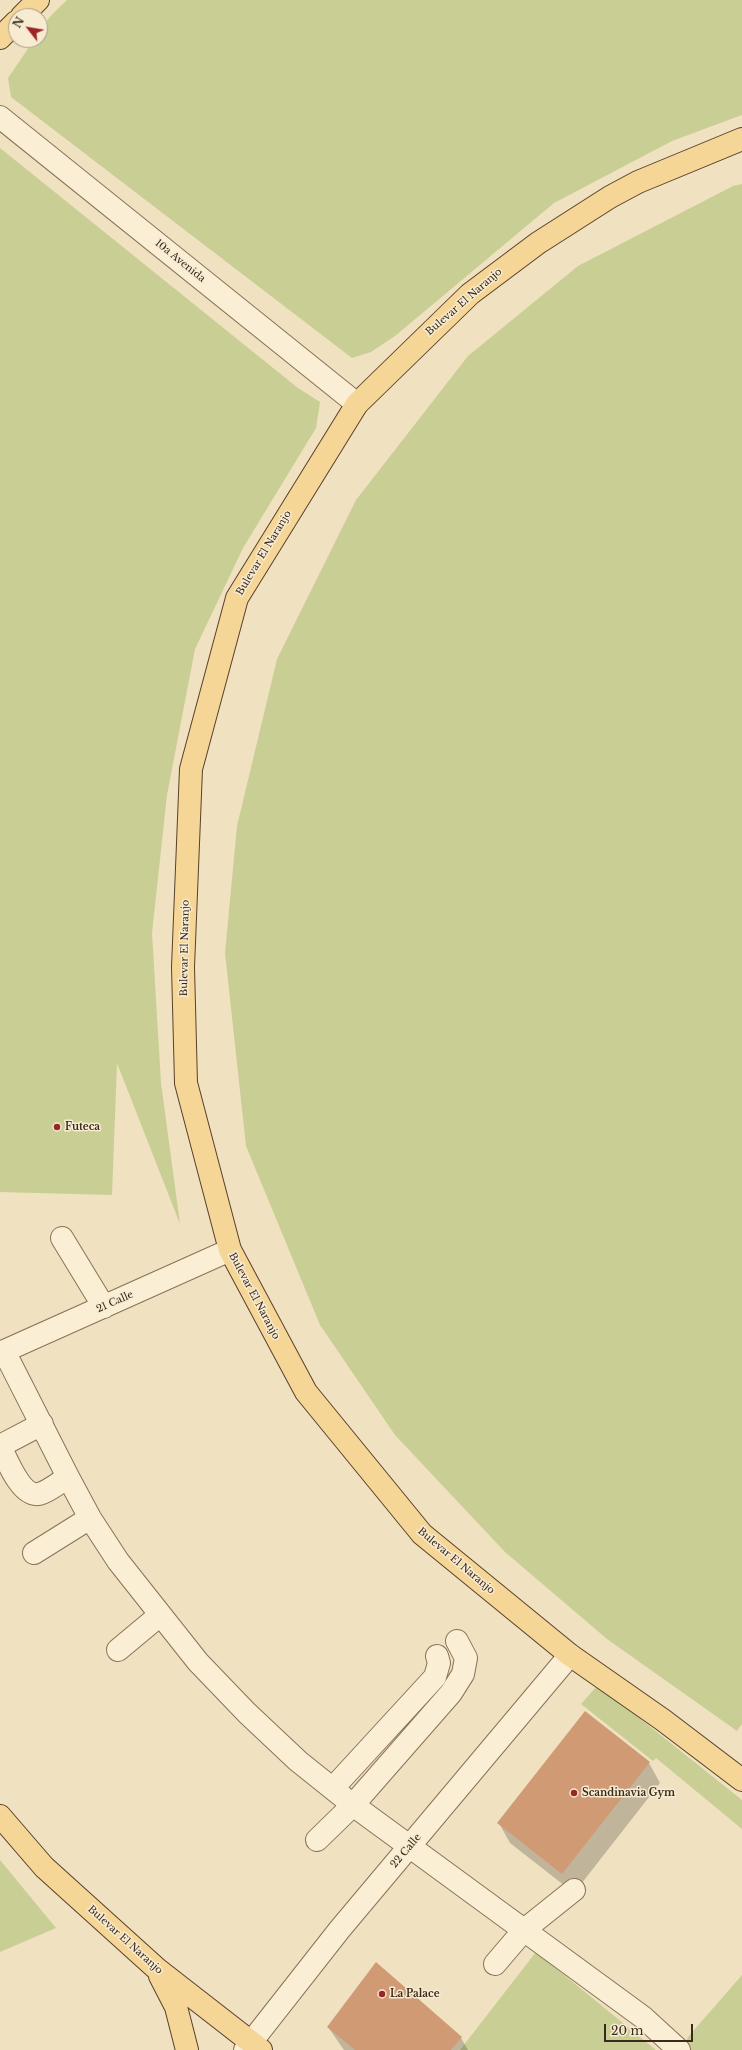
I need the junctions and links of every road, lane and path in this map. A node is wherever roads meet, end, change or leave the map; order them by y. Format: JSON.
{"nodes":[{"id":1,"x":38,"y":0,"type":"edge"},
{"id":2,"x":30,"y":8,"type":"edge"},
{"id":3,"x":8,"y":30,"type":"edge"},
{"id":4,"x":0,"y":38,"type":"edge"},
{"id":5,"x":1,"y":115,"type":"edge"},
{"id":6,"x":742,"y":139,"type":"edge"},
{"id":7,"x":357,"y":404,"type":"junction"},
{"id":8,"x":62,"y":1238,"type":"dead end"},
{"id":9,"x":230,"y":1250,"type":"junction"},
{"id":10,"x":104,"y":1307,"type":"junction"},
{"id":11,"x":2,"y":1352,"type":"edge"},
{"id":12,"x":42,"y":1424,"type":"junction"},
{"id":13,"x":68,"y":1477,"type":"junction"},
{"id":14,"x":90,"y":1518,"type":"junction"},
{"id":15,"x":34,"y":1553,"type":"dead end"},
{"id":16,"x":160,"y":1615,"type":"junction"},
{"id":17,"x":457,"y":1640,"type":"dead end"},
{"id":18,"x":118,"y":1650,"type":"dead end"},
{"id":19,"x":570,"y":1655,"type":"junction"},
{"id":20,"x":437,"y":1656,"type":"dead end"},
{"id":21,"x":742,"y":1780,"type":"edge"},
{"id":22,"x":333,"y":1788,"type":"junction"},
{"id":23,"x":353,"y":1805,"type":"junction"},
{"id":24,"x":0,"y":1816,"type":"edge"},
{"id":25,"x":317,"y":1840,"type":"dead end"},
{"id":26,"x":411,"y":1846,"type":"junction"},
{"id":27,"x":574,"y":1890,"type":"dead end"},
{"id":28,"x":524,"y":1930,"type":"junction"},
{"id":29,"x":495,"y":1964,"type":"dead end"},
{"id":30,"x":157,"y":1969,"type":"junction"},
{"id":31,"x":252,"y":2047,"type":"edge"},
{"id":32,"x":187,"y":2050,"type":"edge"},
{"id":33,"x":679,"y":2050,"type":"edge"}],
"edges":[{"from":1,"to":2,"type":"main road"},
{"from":3,"to":4,"type":"main road"},
{"from":5,"to":7,"type":"street","name":"10a Avenida"},
{"from":6,"to":7,"type":"main road","name":"Bulevar El Naranjo"},
{"from":7,"to":9,"type":"main road","name":"Bulevar El Naranjo"},
{"from":8,"to":10,"type":"street"},
{"from":9,"to":10,"type":"street","name":"21 Calle"},
{"from":9,"to":19,"type":"main road","name":"Bulevar El Naranjo"},
{"from":10,"to":11,"type":"street","name":"21 Calle"},
{"from":11,"to":12,"type":"street"},
{"from":12,"to":13,"type":"street"},
{"from":12,"to":13,"type":"street"},
{"from":13,"to":14,"type":"street"},
{"from":14,"to":15,"type":"street"},
{"from":14,"to":16,"type":"street"},
{"from":16,"to":18,"type":"street"},
{"from":16,"to":22,"type":"street"},
{"from":17,"to":23,"type":"street"},
{"from":19,"to":21,"type":"main road","name":"Bulevar El Naranjo"},
{"from":19,"to":26,"type":"street","name":"22 Calle"},
{"from":20,"to":22,"type":"street"},
{"from":22,"to":23,"type":"street"},
{"from":23,"to":25,"type":"street"},
{"from":23,"to":26,"type":"street"},
{"from":24,"to":30,"type":"main road","name":"Bulevar El Naranjo"},
{"from":26,"to":28,"type":"street"},
{"from":26,"to":31,"type":"street","name":"22 Calle"},
{"from":27,"to":28,"type":"street"},
{"from":28,"to":29,"type":"street"},
{"from":28,"to":33,"type":"street"},
{"from":30,"to":31,"type":"main road","name":"Bulevar El Naranjo"},
{"from":30,"to":32,"type":"main road"}]}
